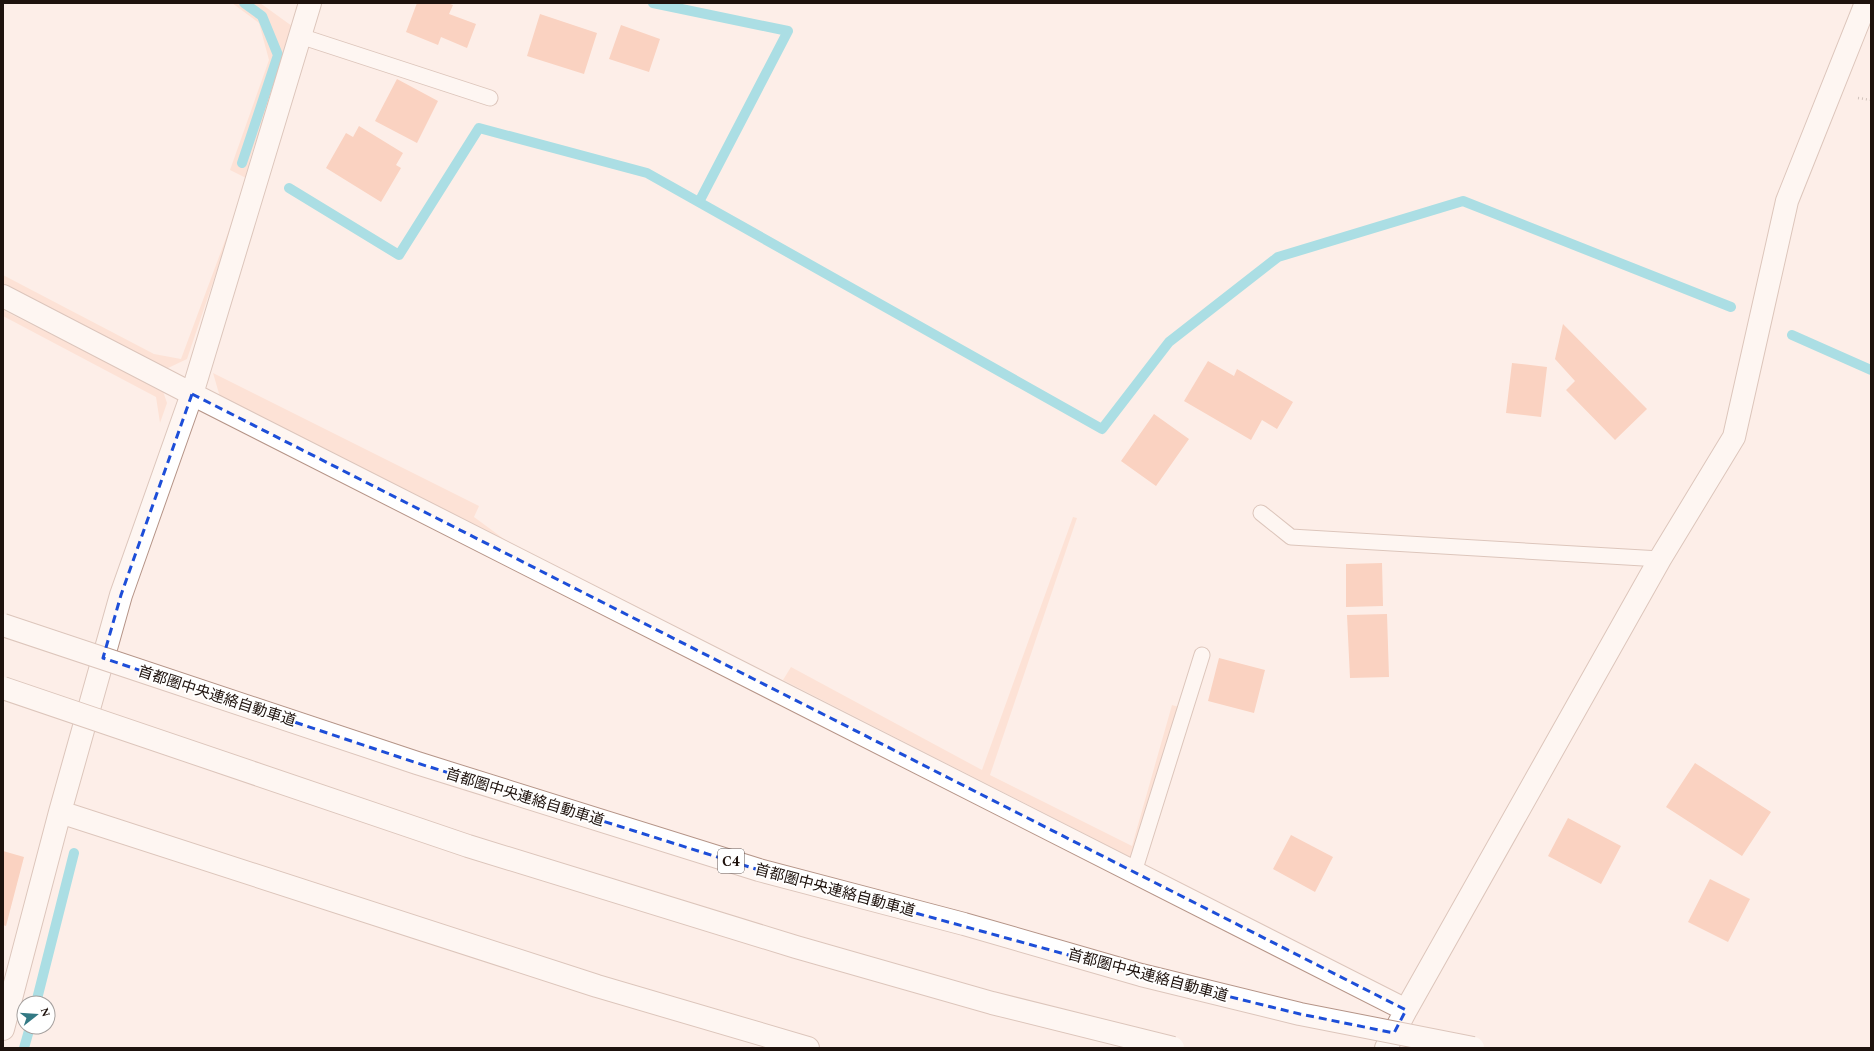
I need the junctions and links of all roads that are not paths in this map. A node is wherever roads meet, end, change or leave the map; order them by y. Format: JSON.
{"nodes":[{"id":1,"x":310,"y":3,"type":"edge"},
{"id":2,"x":1866,"y":3,"type":"edge"},
{"id":3,"x":300,"y":36,"type":"junction"},
{"id":4,"x":490,"y":98,"type":"dead end"},
{"id":5,"x":3,"y":296,"type":"edge"},
{"id":6,"x":192,"y":394,"type":"junction"},
{"id":7,"x":1261,"y":513,"type":"dead end"},
{"id":8,"x":1660,"y":559,"type":"junction"},
{"id":9,"x":3,"y":625,"type":"edge"},
{"id":10,"x":1202,"y":654,"type":"dead end"},
{"id":11,"x":3,"y":688,"type":"edge"},
{"id":12,"x":60,"y":812,"type":"junction"},
{"id":13,"x":1134,"y":872,"type":"junction"},
{"id":14,"x":1406,"y":1010,"type":"junction"},
{"id":15,"x":3,"y":1028,"type":"edge"},
{"id":16,"x":808,"y":1048,"type":"edge"},
{"id":17,"x":1173,"y":1048,"type":"edge"},
{"id":18,"x":1386,"y":1048,"type":"edge"},
{"id":19,"x":1474,"y":1048,"type":"edge"}],
"edges":[{"from":1,"to":3,"type":"main road"},
{"from":2,"to":8,"type":"main road"},
{"from":3,"to":4,"type":"lane"},
{"from":3,"to":6,"type":"main road"},
{"from":5,"to":6,"type":"main road"},
{"from":6,"to":12,"type":"main road"},
{"from":6,"to":13,"type":"main road"},
{"from":7,"to":8,"type":"lane"},
{"from":8,"to":14,"type":"main road"},
{"from":9,"to":19,"type":"main road","name":"首都圏中央連絡自動車道","number":"C4","bridge":true},
{"from":10,"to":13,"type":"lane"},
{"from":11,"to":17,"type":"main road","bridge":true},
{"from":12,"to":15,"type":"main road"},
{"from":12,"to":16,"type":"main road"},
{"from":13,"to":14,"type":"main road"},
{"from":14,"to":18,"type":"main road"}]}
